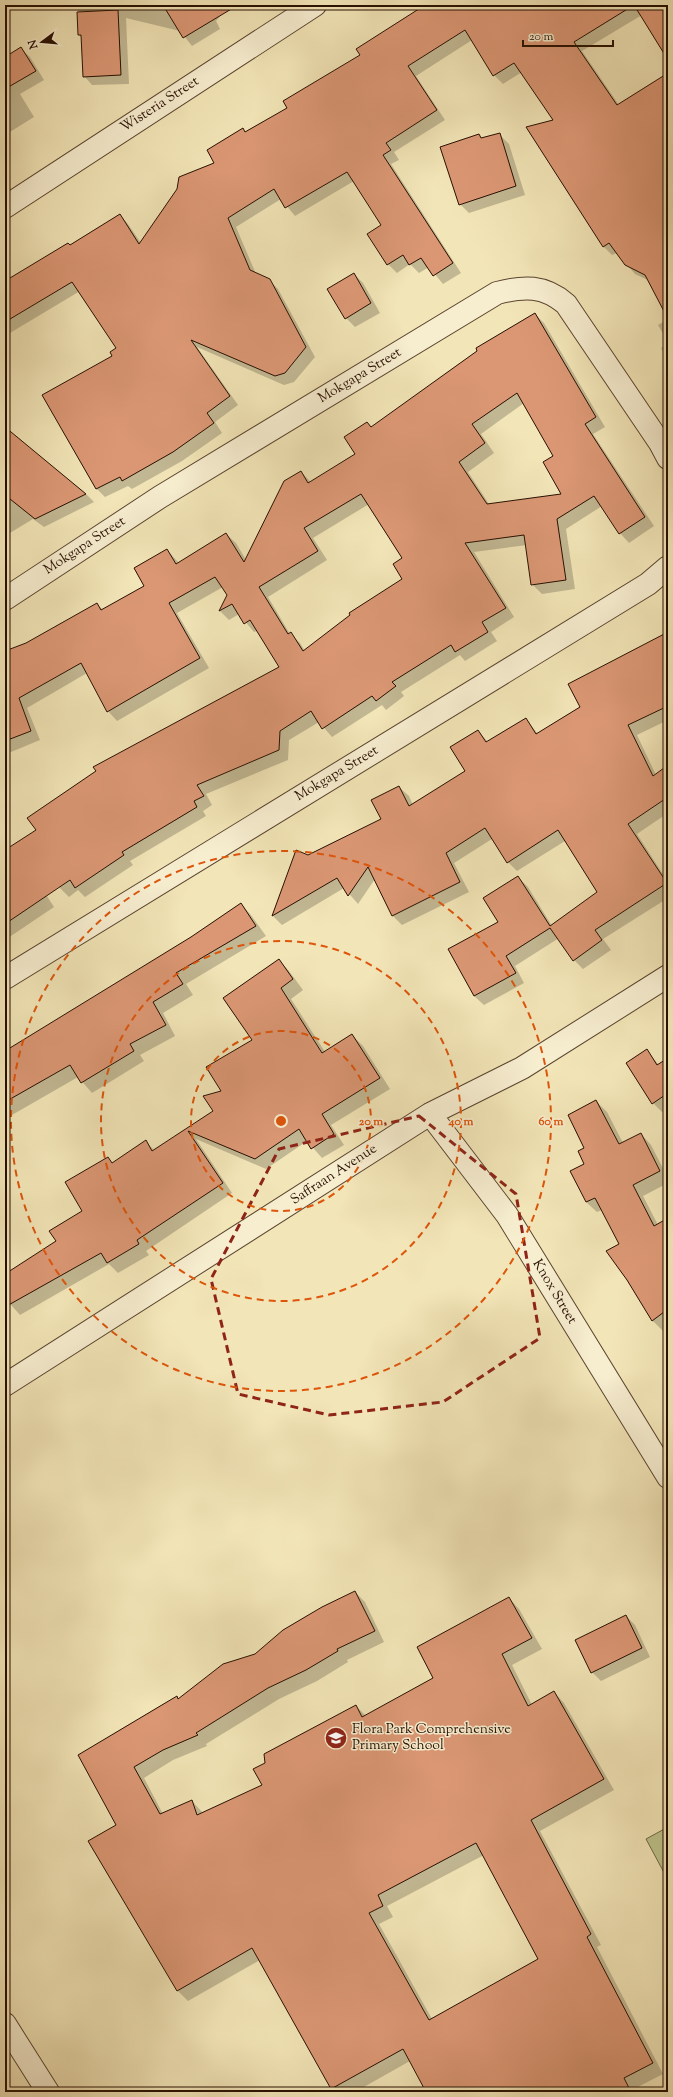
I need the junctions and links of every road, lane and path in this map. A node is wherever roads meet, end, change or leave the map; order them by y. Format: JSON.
{"nodes":[{"id":1,"x":315,"y":5,"type":"edge"},
{"id":2,"x":5,"y":207,"type":"edge"},
{"id":3,"x":668,"y":458,"type":"edge"},
{"id":4,"x":668,"y":567,"type":"edge"},
{"id":5,"x":5,"y":599,"type":"edge"},
{"id":6,"x":668,"y":976,"type":"edge"},
{"id":7,"x":5,"y":978,"type":"edge"},
{"id":8,"x":430,"y":1114,"type":"junction"},
{"id":9,"x":5,"y":1385,"type":"edge"},
{"id":10,"x":668,"y":1477,"type":"edge"},
{"id":11,"x":5,"y":2024,"type":"edge"},
{"id":12,"x":48,"y":2092,"type":"edge"}],
"edges":[{"from":1,"to":2,"type":"street","name":"Wisteria Street"},
{"from":3,"to":5,"type":"street","name":"Mokgapa Street"},
{"from":4,"to":7,"type":"street","name":"Mokgapa Street"},
{"from":6,"to":8,"type":"street","name":"Saffraan Avenue"},
{"from":8,"to":9,"type":"street","name":"Saffraan Avenue"},
{"from":8,"to":10,"type":"street","name":"Knox Street"},
{"from":11,"to":12,"type":"street"}]}
